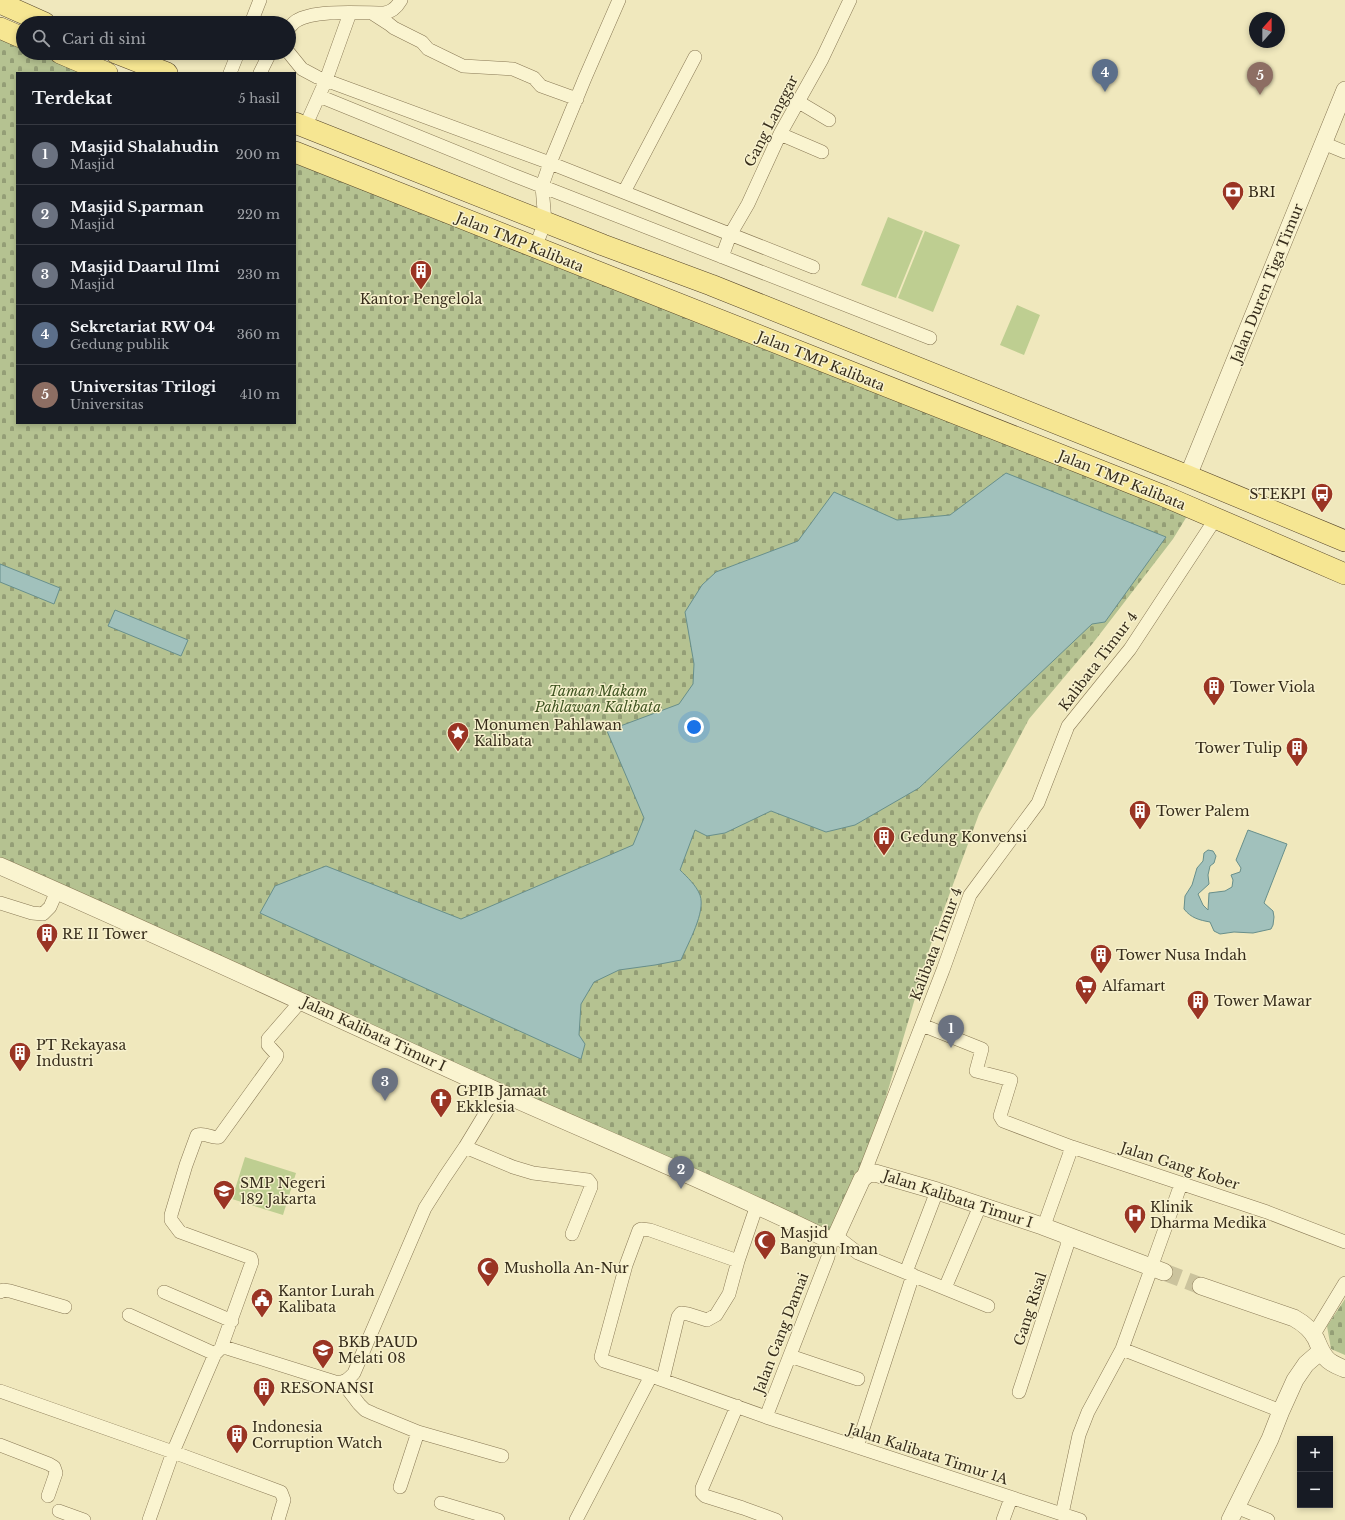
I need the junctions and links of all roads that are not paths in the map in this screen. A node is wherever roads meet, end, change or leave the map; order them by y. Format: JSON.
{"nodes":[{"id":1,"x":401,"y":0,"type":"edge"},
{"id":2,"x":619,"y":0,"type":"edge"},
{"id":3,"x":850,"y":0,"type":"edge"},
{"id":4,"x":258,"y":1,"type":"edge"},
{"id":5,"x":0,"y":2,"type":"edge"},
{"id":6,"x":350,"y":13,"type":"junction"},
{"id":7,"x":372,"y":13,"type":"junction"},
{"id":8,"x":30,"y":16,"type":"edge"},
{"id":9,"x":253,"y":16,"type":"edge"},
{"id":10,"x":296,"y":21,"type":"edge"},
{"id":11,"x":0,"y":28,"type":"edge"},
{"id":12,"x":16,"y":35,"type":"edge"},
{"id":13,"x":695,"y":57,"type":"dead end"},
{"id":14,"x":76,"y":60,"type":"edge"},
{"id":15,"x":134,"y":60,"type":"edge"},
{"id":16,"x":235,"y":60,"type":"edge"},
{"id":17,"x":266,"y":60,"type":"edge"},
{"id":18,"x":295,"y":60,"type":"edge"},
{"id":19,"x":105,"y":72,"type":"edge"},
{"id":20,"x":164,"y":72,"type":"edge"},
{"id":21,"x":230,"y":72,"type":"edge"},
{"id":22,"x":260,"y":72,"type":"edge"},
{"id":23,"x":326,"y":80,"type":"junction"},
{"id":24,"x":1345,"y":90,"type":"edge"},
{"id":25,"x":319,"y":96,"type":"junction"},
{"id":26,"x":577,"y":99,"type":"junction"},
{"id":27,"x":797,"y":101,"type":"junction"},
{"id":28,"x":829,"y":120,"type":"dead end"},
{"id":29,"x":300,"y":125,"type":"edge"},
{"id":30,"x":780,"y":134,"type":"junction"},
{"id":31,"x":1323,"y":143,"type":"junction"},
{"id":32,"x":296,"y":152,"type":"edge"},
{"id":33,"x":822,"y":152,"type":"dead end"},
{"id":34,"x":1345,"y":152,"type":"edge"},
{"id":35,"x":550,"y":163,"type":"junction"},
{"id":36,"x":542,"y":186,"type":"junction"},
{"id":37,"x":624,"y":192,"type":"junction"},
{"id":38,"x":545,"y":222,"type":"junction"},
{"id":39,"x":730,"y":235,"type":"junction"},
{"id":40,"x":535,"y":248,"type":"junction"},
{"id":41,"x":722,"y":257,"type":"junction"},
{"id":42,"x":813,"y":267,"type":"dead end"},
{"id":43,"x":685,"y":276,"type":"junction"},
{"id":44,"x":678,"y":305,"type":"junction"},
{"id":45,"x":930,"y":338,"type":"dead end"},
{"id":46,"x":1188,"y":476,"type":"junction"},
{"id":47,"x":1216,"y":518,"type":"junction"},
{"id":48,"x":1345,"y":541,"type":"edge"},
{"id":49,"x":1345,"y":574,"type":"edge"},
{"id":50,"x":0,"y":866,"type":"edge"},
{"id":51,"x":57,"y":891,"type":"junction"},
{"id":52,"x":0,"y":903,"type":"edge"},
{"id":53,"x":301,"y":1001,"type":"junction"},
{"id":54,"x":922,"y":1026,"type":"junction"},
{"id":55,"x":499,"y":1091,"type":"junction"},
{"id":56,"x":465,"y":1147,"type":"junction"},
{"id":57,"x":1072,"y":1147,"type":"junction"},
{"id":58,"x":862,"y":1179,"type":"junction"},
{"id":59,"x":1181,"y":1184,"type":"junction"},
{"id":60,"x":937,"y":1191,"type":"junction"},
{"id":61,"x":758,"y":1205,"type":"junction"},
{"id":62,"x":980,"y":1206,"type":"junction"},
{"id":63,"x":1042,"y":1226,"type":"junction"},
{"id":64,"x":572,"y":1234,"type":"dead end"},
{"id":65,"x":1067,"y":1236,"type":"junction"},
{"id":66,"x":834,"y":1237,"type":"junction"},
{"id":67,"x":1345,"y":1242,"type":"edge"},
{"id":68,"x":738,"y":1261,"type":"junction"},
{"id":69,"x":1156,"y":1270,"type":"junction"},
{"id":70,"x":909,"y":1274,"type":"junction"},
{"id":71,"x":1345,"y":1283,"type":"edge"},
{"id":72,"x":1201,"y":1286,"type":"tunnel mouth"},
{"id":73,"x":945,"y":1288,"type":"junction"},
{"id":74,"x":0,"y":1292,"type":"edge"},
{"id":75,"x":164,"y":1292,"type":"dead end"},
{"id":76,"x":988,"y":1306,"type":"dead end"},
{"id":77,"x":65,"y":1307,"type":"dead end"},
{"id":78,"x":129,"y":1316,"type":"dead end"},
{"id":79,"x":232,"y":1321,"type":"junction"},
{"id":80,"x":1314,"y":1334,"type":"junction"},
{"id":81,"x":1122,"y":1349,"type":"junction"},
{"id":82,"x":218,"y":1351,"type":"junction"},
{"id":83,"x":1321,"y":1351,"type":"junction"},
{"id":84,"x":790,"y":1356,"type":"junction"},
{"id":85,"x":1345,"y":1369,"type":"edge"},
{"id":86,"x":657,"y":1378,"type":"junction"},
{"id":87,"x":858,"y":1379,"type":"dead end"},
{"id":88,"x":343,"y":1383,"type":"junction"},
{"id":89,"x":0,"y":1391,"type":"edge"},
{"id":90,"x":1019,"y":1392,"type":"dead end"},
{"id":91,"x":737,"y":1406,"type":"junction"},
{"id":92,"x":1281,"y":1411,"type":"junction"},
{"id":93,"x":766,"y":1417,"type":"junction"},
{"id":94,"x":418,"y":1432,"type":"junction"},
{"id":95,"x":0,"y":1445,"type":"edge"},
{"id":96,"x":857,"y":1447,"type":"junction"},
{"id":97,"x":173,"y":1452,"type":"junction"},
{"id":98,"x":502,"y":1456,"type":"dead end"},
{"id":99,"x":400,"y":1487,"type":"dead end"},
{"id":100,"x":48,"y":1496,"type":"dead end"},
{"id":101,"x":1011,"y":1498,"type":"junction"},
{"id":102,"x":441,"y":1503,"type":"dead end"},
{"id":103,"x":59,"y":1511,"type":"dead end"},
{"id":104,"x":740,"y":1514,"type":"edge"},
{"id":105,"x":1062,"y":1514,"type":"junction"},
{"id":106,"x":1233,"y":1514,"type":"edge"},
{"id":107,"x":84,"y":1520,"type":"edge"},
{"id":108,"x":149,"y":1520,"type":"edge"},
{"id":109,"x":278,"y":1520,"type":"edge"},
{"id":110,"x":498,"y":1520,"type":"edge"},
{"id":111,"x":576,"y":1520,"type":"edge"},
{"id":112,"x":776,"y":1520,"type":"edge"},
{"id":113,"x":1003,"y":1520,"type":"edge"},
{"id":114,"x":1080,"y":1520,"type":"edge"},
{"id":115,"x":1268,"y":1520,"type":"edge"}],
"edges":[{"from":1,"to":7,"type":"street"},
{"from":2,"to":26,"type":"street"},
{"from":3,"to":27,"type":"street","name":"Gang Langgar"},
{"from":4,"to":9,"type":"street"},
{"from":5,"to":8,"type":"main road"},
{"from":6,"to":7,"type":"street"},
{"from":6,"to":10,"type":"street"},
{"from":6,"to":23,"type":"street"},
{"from":7,"to":26,"type":"street"},
{"from":11,"to":12,"type":"main road"},
{"from":13,"to":37,"type":"street"},
{"from":14,"to":19,"type":"main road"},
{"from":15,"to":20,"type":"main road"},
{"from":16,"to":21,"type":"street"},
{"from":17,"to":22,"type":"street"},
{"from":18,"to":23,"type":"street"},
{"from":23,"to":25,"type":"street"},
{"from":23,"to":35,"type":"street"},
{"from":24,"to":31,"type":"street","name":"Jalan Duren Tiga Timur"},
{"from":25,"to":29,"type":"street"},
{"from":25,"to":36,"type":"street"},
{"from":26,"to":35,"type":"street"},
{"from":27,"to":28,"type":"street"},
{"from":27,"to":30,"type":"street","name":"Gang Langgar"},
{"from":29,"to":38,"type":"main road","name":"Jalan TMP Kalibata"},
{"from":30,"to":33,"type":"street"},
{"from":30,"to":39,"type":"street","name":"Gang Langgar"},
{"from":31,"to":34,"type":"street"},
{"from":31,"to":46,"type":"street","name":"Jalan Duren Tiga Timur"},
{"from":32,"to":40,"type":"main road","name":"Jalan TMP Kalibata"},
{"from":35,"to":36,"type":"street"},
{"from":35,"to":37,"type":"street"},
{"from":36,"to":38,"type":"street"},
{"from":36,"to":41,"type":"street"},
{"from":37,"to":39,"type":"street"},
{"from":38,"to":40,"type":"street"},
{"from":38,"to":43,"type":"main road","name":"Jalan TMP Kalibata"},
{"from":39,"to":41,"type":"street","name":"Gang Langgar"},
{"from":39,"to":42,"type":"street"},
{"from":40,"to":44,"type":"main road","name":"Jalan TMP Kalibata"},
{"from":41,"to":45,"type":"street"},
{"from":43,"to":44,"type":"main road"},
{"from":43,"to":46,"type":"main road","name":"Jalan TMP Kalibata"},
{"from":44,"to":47,"type":"main road","name":"Jalan TMP Kalibata"},
{"from":46,"to":48,"type":"main road","name":"Jalan TMP Kalibata"},
{"from":47,"to":49,"type":"main road","name":"Jalan TMP Kalibata"},
{"from":47,"to":54,"type":"street","name":"Kalibata Timur 4"},
{"from":50,"to":51,"type":"street","name":"Jalan Kalibata Timur I"},
{"from":51,"to":52,"type":"street"},
{"from":51,"to":53,"type":"street","name":"Jalan Kalibata Timur I"},
{"from":53,"to":55,"type":"street","name":"Jalan Kalibata Timur I"},
{"from":53,"to":79,"type":"street"},
{"from":54,"to":57,"type":"street","name":"Jalan Gang Kober"},
{"from":54,"to":58,"type":"street","name":"Kalibata Timur 4"},
{"from":55,"to":56,"type":"street"},
{"from":55,"to":61,"type":"street","name":"Jalan Kalibata Timur I"},
{"from":56,"to":64,"type":"street"},
{"from":56,"to":88,"type":"street"},
{"from":57,"to":59,"type":"street","name":"Jalan Gang Kober"},
{"from":57,"to":63,"type":"street"},
{"from":58,"to":60,"type":"street","name":"Jalan Kalibata Timur I"},
{"from":58,"to":66,"type":"street","name":"Jalan Kalibata Timur I"},
{"from":59,"to":67,"type":"street","name":"Jalan Gang Kober"},
{"from":59,"to":69,"type":"street"},
{"from":60,"to":62,"type":"street","name":"Jalan Kalibata Timur I"},
{"from":60,"to":70,"type":"street"},
{"from":61,"to":66,"type":"street","name":"Jalan Kalibata Timur I"},
{"from":61,"to":68,"type":"street"},
{"from":62,"to":63,"type":"street","name":"Jalan Kalibata Timur I"},
{"from":62,"to":73,"type":"street"},
{"from":63,"to":65,"type":"street","name":"Jalan Kalibata Timur I"},
{"from":65,"to":69,"type":"street","name":"Jalan Kalibata Timur I"},
{"from":65,"to":90,"type":"street","name":"Gang Risal"},
{"from":66,"to":70,"type":"street"},
{"from":66,"to":84,"type":"street","name":"Jalan Gang Damai"},
{"from":68,"to":86,"type":"street"},
{"from":68,"to":86,"type":"street","name":"Jalan Kalibata Timur 1A"},
{"from":69,"to":81,"type":"street"},
{"from":70,"to":73,"type":"street"},
{"from":70,"to":96,"type":"street"},
{"from":71,"to":80,"type":"street"},
{"from":72,"to":80,"type":"street"},
{"from":73,"to":76,"type":"street"},
{"from":74,"to":77,"type":"street"},
{"from":75,"to":79,"type":"street"},
{"from":78,"to":82,"type":"street"},
{"from":79,"to":82,"type":"street"},
{"from":80,"to":83,"type":"street"},
{"from":81,"to":92,"type":"street"},
{"from":81,"to":105,"type":"street"},
{"from":82,"to":88,"type":"street"},
{"from":82,"to":97,"type":"street"},
{"from":83,"to":85,"type":"street"},
{"from":83,"to":92,"type":"street"},
{"from":84,"to":87,"type":"street"},
{"from":84,"to":93,"type":"street","name":"Jalan Gang Damai"},
{"from":86,"to":91,"type":"street","name":"Jalan Kalibata Timur 1A"},
{"from":86,"to":111,"type":"street"},
{"from":88,"to":94,"type":"street"},
{"from":89,"to":97,"type":"street"},
{"from":91,"to":93,"type":"street","name":"Jalan Kalibata Timur 1A"},
{"from":91,"to":104,"type":"street"},
{"from":92,"to":106,"type":"street"},
{"from":93,"to":96,"type":"street","name":"Jalan Kalibata Timur 1A"},
{"from":94,"to":98,"type":"street"},
{"from":94,"to":99,"type":"street"},
{"from":95,"to":100,"type":"street"},
{"from":96,"to":101,"type":"street","name":"Jalan Kalibata Timur 1A"},
{"from":97,"to":108,"type":"street"},
{"from":97,"to":109,"type":"street"},
{"from":101,"to":105,"type":"street","name":"Jalan Kalibata Timur 1A"},
{"from":101,"to":113,"type":"street"},
{"from":102,"to":110,"type":"street"},
{"from":103,"to":107,"type":"street"},
{"from":104,"to":112,"type":"street"},
{"from":105,"to":114,"type":"street","name":"Jalan Kalibata Timur 1A"},
{"from":106,"to":115,"type":"street"}]}
